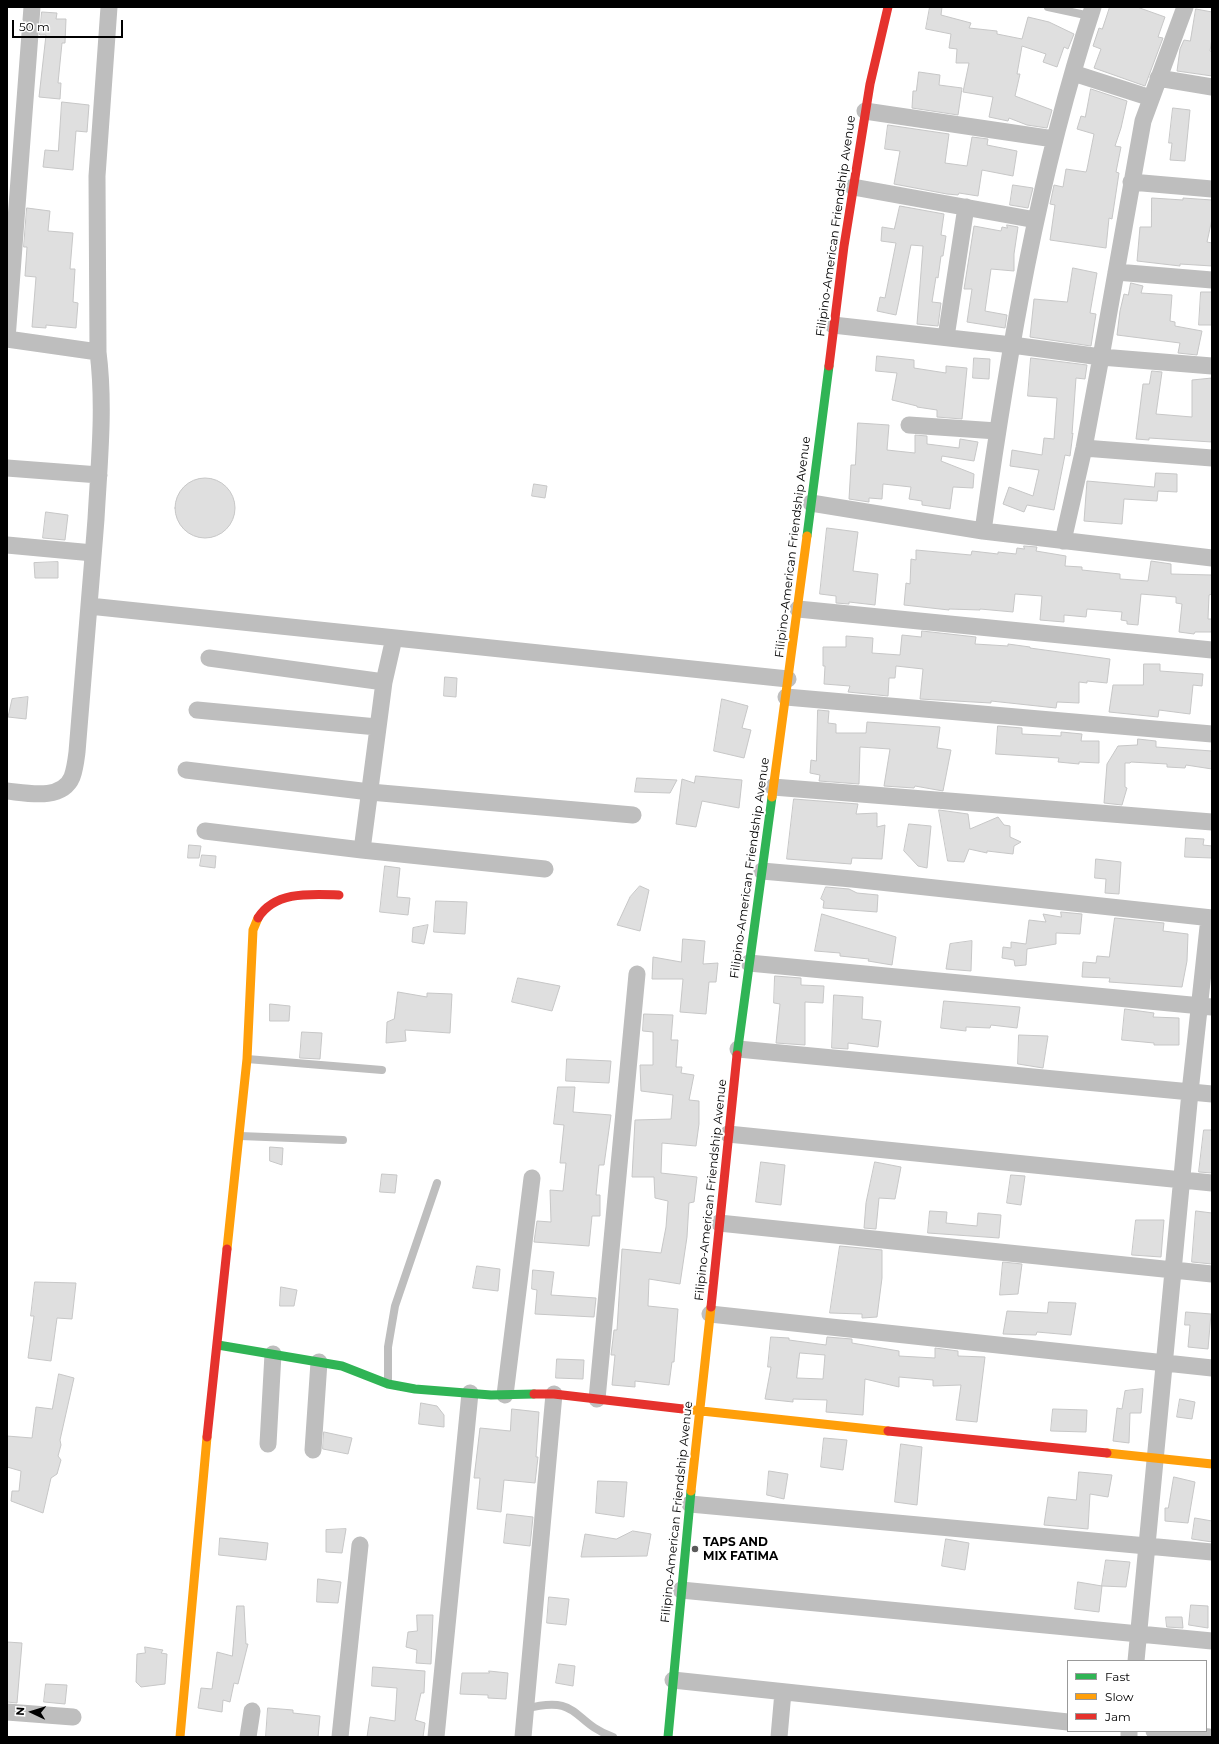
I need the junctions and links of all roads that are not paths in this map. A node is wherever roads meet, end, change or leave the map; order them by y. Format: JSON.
{"nodes":[{"id":1,"x":32,"y":7,"type":"edge"},
{"id":2,"x":109,"y":7,"type":"edge"},
{"id":3,"x":888,"y":7,"type":"edge"},
{"id":4,"x":1048,"y":7,"type":"edge"},
{"id":5,"x":1185,"y":7,"type":"edge"},
{"id":6,"x":1091,"y":12,"type":"edge"},
{"id":7,"x":1073,"y":73,"type":"junction"},
{"id":8,"x":1158,"y":78,"type":"junction"},
{"id":9,"x":1212,"y":87,"type":"edge"},
{"id":10,"x":1151,"y":98,"type":"junction"},
{"id":11,"x":865,"y":112,"type":"junction"},
{"id":12,"x":1054,"y":139,"type":"junction"},
{"id":13,"x":1131,"y":182,"type":"junction"},
{"id":14,"x":853,"y":187,"type":"junction"},
{"id":15,"x":1212,"y":189,"type":"edge"},
{"id":16,"x":966,"y":207,"type":"junction"},
{"id":17,"x":1036,"y":220,"type":"junction"},
{"id":18,"x":1116,"y":272,"type":"junction"},
{"id":19,"x":1212,"y":280,"type":"edge"},
{"id":20,"x":833,"y":325,"type":"junction"},
{"id":21,"x":946,"y":337,"type":"junction"},
{"id":22,"x":7,"y":339,"type":"edge"},
{"id":23,"x":1012,"y":345,"type":"junction"},
{"id":24,"x":98,"y":352,"type":"junction"},
{"id":25,"x":1101,"y":357,"type":"junction"},
{"id":26,"x":1212,"y":366,"type":"edge"},
{"id":27,"x":908,"y":425,"type":"dead end"},
{"id":28,"x":997,"y":431,"type":"junction"},
{"id":29,"x":1084,"y":448,"type":"junction"},
{"id":30,"x":1212,"y":458,"type":"edge"},
{"id":31,"x":7,"y":468,"type":"edge"},
{"id":32,"x":99,"y":475,"type":"junction"},
{"id":33,"x":811,"y":503,"type":"junction"},
{"id":34,"x":983,"y":531,"type":"junction"},
{"id":35,"x":1063,"y":541,"type":"junction"},
{"id":36,"x":7,"y":545,"type":"edge"},
{"id":37,"x":93,"y":553,"type":"junction"},
{"id":38,"x":1212,"y":558,"type":"edge"},
{"id":39,"x":89,"y":606,"type":"junction"},
{"id":40,"x":798,"y":609,"type":"junction"},
{"id":41,"x":394,"y":638,"type":"junction"},
{"id":42,"x":1212,"y":650,"type":"edge"},
{"id":43,"x":209,"y":658,"type":"dead end"},
{"id":44,"x":788,"y":679,"type":"junction"},
{"id":45,"x":384,"y":682,"type":"junction"},
{"id":46,"x":786,"y":697,"type":"junction"},
{"id":47,"x":197,"y":710,"type":"dead end"},
{"id":48,"x":378,"y":727,"type":"junction"},
{"id":49,"x":1212,"y":734,"type":"edge"},
{"id":50,"x":186,"y":770,"type":"dead end"},
{"id":51,"x":773,"y":787,"type":"junction"},
{"id":52,"x":7,"y":791,"type":"edge"},
{"id":53,"x":370,"y":792,"type":"junction"},
{"id":54,"x":633,"y":816,"type":"dead end"},
{"id":55,"x":1212,"y":822,"type":"edge"},
{"id":56,"x":205,"y":832,"type":"dead end"},
{"id":57,"x":362,"y":850,"type":"junction"},
{"id":58,"x":546,"y":869,"type":"dead end"},
{"id":59,"x":762,"y":872,"type":"junction"},
{"id":60,"x":339,"y":895,"type":"dead end"},
{"id":61,"x":1210,"y":918,"type":"edge"},
{"id":62,"x":749,"y":963,"type":"junction"},
{"id":63,"x":637,"y":974,"type":"dead end"},
{"id":64,"x":1206,"y":1006,"type":"edge"},
{"id":65,"x":738,"y":1049,"type":"junction"},
{"id":66,"x":247,"y":1059,"type":"junction"},
{"id":67,"x":382,"y":1070,"type":"dead end"},
{"id":68,"x":1190,"y":1092,"type":"junction"},
{"id":69,"x":1212,"y":1094,"type":"edge"},
{"id":70,"x":728,"y":1134,"type":"junction"},
{"id":71,"x":238,"y":1136,"type":"junction"},
{"id":72,"x":343,"y":1140,"type":"dead end"},
{"id":73,"x":532,"y":1178,"type":"dead end"},
{"id":74,"x":1182,"y":1180,"type":"junction"},
{"id":75,"x":436,"y":1183,"type":"dead end"},
{"id":76,"x":1212,"y":1183,"type":"edge"},
{"id":77,"x":719,"y":1223,"type":"junction"},
{"id":78,"x":1173,"y":1270,"type":"junction"},
{"id":79,"x":1212,"y":1274,"type":"edge"},
{"id":80,"x":710,"y":1314,"type":"junction"},
{"id":81,"x":218,"y":1345,"type":"junction"},
{"id":82,"x":273,"y":1354,"type":"junction"},
{"id":83,"x":319,"y":1362,"type":"junction"},
{"id":84,"x":1164,"y":1364,"type":"junction"},
{"id":85,"x":1212,"y":1368,"type":"edge"},
{"id":86,"x":388,"y":1384,"type":"junction"},
{"id":87,"x":470,"y":1393,"type":"junction"},
{"id":88,"x":554,"y":1394,"type":"junction"},
{"id":89,"x":505,"y":1395,"type":"junction"},
{"id":90,"x":597,"y":1399,"type":"junction"},
{"id":91,"x":700,"y":1411,"type":"junction"},
{"id":92,"x":268,"y":1444,"type":"dead end"},
{"id":93,"x":313,"y":1450,"type":"dead end"},
{"id":94,"x":1156,"y":1458,"type":"junction"},
{"id":95,"x":1212,"y":1464,"type":"edge"},
{"id":96,"x":690,"y":1504,"type":"junction"},
{"id":97,"x":360,"y":1546,"type":"dead end"},
{"id":98,"x":1147,"y":1546,"type":"junction"},
{"id":99,"x":1212,"y":1552,"type":"edge"},
{"id":100,"x":681,"y":1590,"type":"junction"},
{"id":101,"x":1139,"y":1633,"type":"junction"},
{"id":102,"x":1212,"y":1641,"type":"edge"},
{"id":103,"x":1136,"y":1660,"type":"edge"},
{"id":104,"x":673,"y":1680,"type":"junction"},
{"id":105,"x":783,"y":1692,"type":"junction"},
{"id":106,"x":526,"y":1709,"type":"junction"},
{"id":107,"x":252,"y":1710,"type":"dead end"},
{"id":108,"x":7,"y":1712,"type":"edge"},
{"id":109,"x":73,"y":1717,"type":"dead end"},
{"id":110,"x":1067,"y":1722,"type":"edge"},
{"id":111,"x":1163,"y":1732,"type":"edge"},
{"id":112,"x":180,"y":1737,"type":"edge"},
{"id":113,"x":248,"y":1737,"type":"edge"},
{"id":114,"x":340,"y":1737,"type":"edge"},
{"id":115,"x":436,"y":1737,"type":"edge"},
{"id":116,"x":523,"y":1737,"type":"edge"},
{"id":117,"x":613,"y":1737,"type":"edge"},
{"id":118,"x":668,"y":1737,"type":"edge"},
{"id":119,"x":779,"y":1737,"type":"edge"},
{"id":120,"x":1209,"y":1737,"type":"edge"}],
"edges":[{"from":1,"to":22,"type":"street"},
{"from":2,"to":24,"type":"street"},
{"from":3,"to":11,"type":"street","name":"Filipino-American Friendship Avenue"},
{"from":4,"to":6,"type":"lane"},
{"from":5,"to":8,"type":"street"},
{"from":6,"to":7,"type":"street"},
{"from":7,"to":10,"type":"street"},
{"from":7,"to":12,"type":"street"},
{"from":8,"to":9,"type":"street"},
{"from":8,"to":10,"type":"street"},
{"from":10,"to":13,"type":"street"},
{"from":11,"to":12,"type":"street"},
{"from":11,"to":14,"type":"street","name":"Filipino-American Friendship Avenue"},
{"from":12,"to":17,"type":"street"},
{"from":13,"to":15,"type":"street"},
{"from":13,"to":18,"type":"street"},
{"from":14,"to":16,"type":"street"},
{"from":14,"to":20,"type":"street","name":"Filipino-American Friendship Avenue"},
{"from":16,"to":17,"type":"street"},
{"from":16,"to":21,"type":"street"},
{"from":17,"to":23,"type":"street"},
{"from":18,"to":19,"type":"street"},
{"from":18,"to":25,"type":"street"},
{"from":20,"to":21,"type":"street"},
{"from":20,"to":33,"type":"street","name":"Filipino-American Friendship Avenue"},
{"from":21,"to":23,"type":"street"},
{"from":22,"to":24,"type":"street"},
{"from":23,"to":25,"type":"street"},
{"from":23,"to":28,"type":"street"},
{"from":24,"to":32,"type":"street"},
{"from":25,"to":26,"type":"street"},
{"from":25,"to":29,"type":"street"},
{"from":27,"to":28,"type":"street"},
{"from":28,"to":34,"type":"street"},
{"from":29,"to":30,"type":"street"},
{"from":29,"to":35,"type":"street"},
{"from":31,"to":32,"type":"street"},
{"from":32,"to":37,"type":"street"},
{"from":33,"to":34,"type":"street"},
{"from":33,"to":40,"type":"street","name":"Filipino-American Friendship Avenue"},
{"from":34,"to":35,"type":"street"},
{"from":35,"to":38,"type":"street"},
{"from":36,"to":37,"type":"street"},
{"from":37,"to":39,"type":"street"},
{"from":39,"to":41,"type":"street"},
{"from":39,"to":52,"type":"street"},
{"from":40,"to":42,"type":"street"},
{"from":40,"to":44,"type":"street","name":"Filipino-American Friendship Avenue"},
{"from":41,"to":44,"type":"street"},
{"from":41,"to":45,"type":"street"},
{"from":43,"to":45,"type":"street"},
{"from":44,"to":46,"type":"street","name":"Filipino-American Friendship Avenue"},
{"from":45,"to":48,"type":"street"},
{"from":46,"to":49,"type":"street"},
{"from":46,"to":51,"type":"street","name":"Filipino-American Friendship Avenue"},
{"from":47,"to":48,"type":"street"},
{"from":48,"to":53,"type":"street"},
{"from":50,"to":53,"type":"street"},
{"from":51,"to":55,"type":"street"},
{"from":51,"to":59,"type":"street","name":"Filipino-American Friendship Avenue"},
{"from":53,"to":54,"type":"street"},
{"from":53,"to":57,"type":"street"},
{"from":56,"to":57,"type":"street"},
{"from":57,"to":58,"type":"street"},
{"from":59,"to":61,"type":"street"},
{"from":59,"to":62,"type":"street","name":"Filipino-American Friendship Avenue"},
{"from":60,"to":66,"type":"street"},
{"from":61,"to":64,"type":"street"},
{"from":62,"to":64,"type":"street"},
{"from":62,"to":65,"type":"street","name":"Filipino-American Friendship Avenue"},
{"from":63,"to":90,"type":"street"},
{"from":64,"to":68,"type":"street"},
{"from":65,"to":68,"type":"street"},
{"from":65,"to":70,"type":"street","name":"Filipino-American Friendship Avenue"},
{"from":66,"to":67,"type":"lane"},
{"from":66,"to":71,"type":"street"},
{"from":68,"to":69,"type":"street"},
{"from":68,"to":74,"type":"street"},
{"from":70,"to":74,"type":"street"},
{"from":70,"to":77,"type":"street","name":"Filipino-American Friendship Avenue"},
{"from":71,"to":72,"type":"lane"},
{"from":71,"to":81,"type":"street"},
{"from":73,"to":89,"type":"street"},
{"from":74,"to":76,"type":"street"},
{"from":74,"to":78,"type":"street"},
{"from":75,"to":86,"type":"lane"},
{"from":77,"to":78,"type":"street"},
{"from":77,"to":80,"type":"street","name":"Filipino-American Friendship Avenue"},
{"from":78,"to":79,"type":"street"},
{"from":78,"to":84,"type":"street"},
{"from":80,"to":84,"type":"street"},
{"from":80,"to":91,"type":"street","name":"Filipino-American Friendship Avenue"},
{"from":81,"to":82,"type":"street"},
{"from":81,"to":112,"type":"street"},
{"from":82,"to":83,"type":"street"},
{"from":82,"to":92,"type":"street"},
{"from":83,"to":86,"type":"street"},
{"from":83,"to":93,"type":"street"},
{"from":84,"to":85,"type":"street"},
{"from":84,"to":94,"type":"street"},
{"from":86,"to":87,"type":"street"},
{"from":87,"to":89,"type":"street"},
{"from":87,"to":115,"type":"street"},
{"from":88,"to":89,"type":"street"},
{"from":88,"to":90,"type":"street"},
{"from":88,"to":106,"type":"street"},
{"from":90,"to":91,"type":"street"},
{"from":91,"to":94,"type":"street"},
{"from":91,"to":96,"type":"street","name":"Filipino-American Friendship Avenue"},
{"from":94,"to":95,"type":"street"},
{"from":94,"to":98,"type":"street"},
{"from":96,"to":98,"type":"street"},
{"from":96,"to":100,"type":"street","name":"Filipino-American Friendship Avenue"},
{"from":97,"to":114,"type":"street"},
{"from":98,"to":99,"type":"street"},
{"from":98,"to":101,"type":"street"},
{"from":100,"to":101,"type":"street"},
{"from":100,"to":104,"type":"street","name":"Filipino-American Friendship Avenue"},
{"from":101,"to":102,"type":"street"},
{"from":101,"to":103,"type":"street"},
{"from":104,"to":105,"type":"street"},
{"from":104,"to":118,"type":"street","name":"Filipino-American Friendship Avenue"},
{"from":105,"to":110,"type":"street"},
{"from":105,"to":119,"type":"street"},
{"from":106,"to":116,"type":"street"},
{"from":106,"to":117,"type":"lane"},
{"from":107,"to":113,"type":"street"},
{"from":108,"to":109,"type":"street"},
{"from":111,"to":120,"type":"street"}]}
